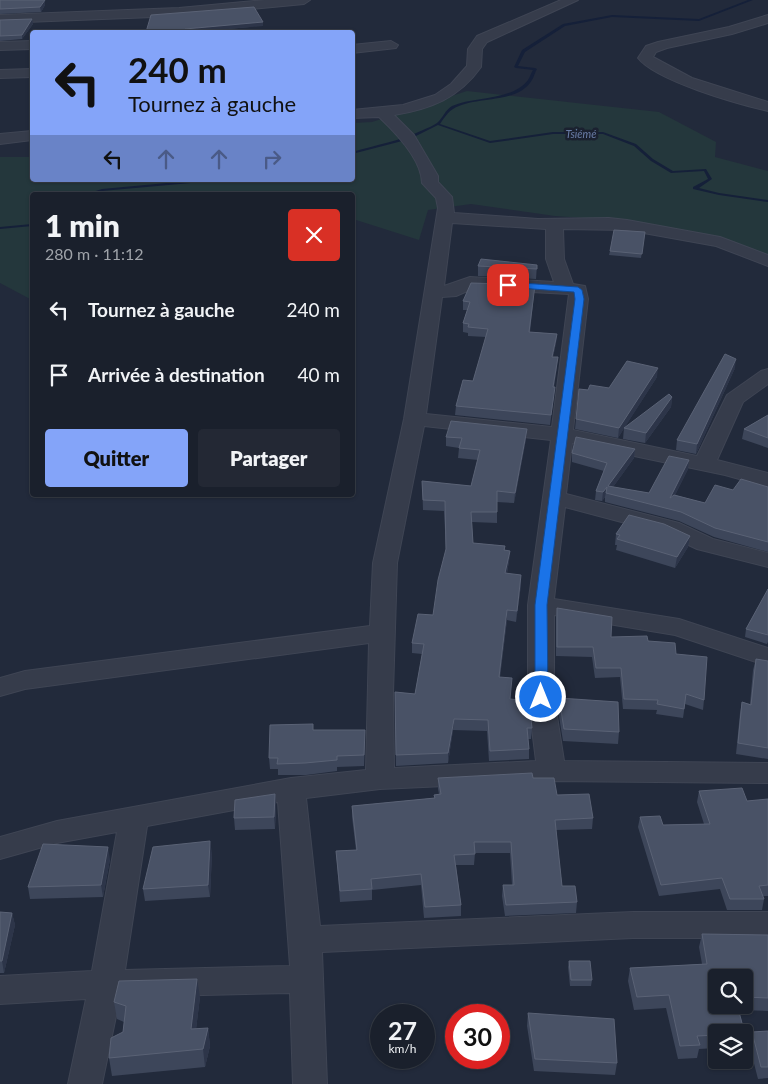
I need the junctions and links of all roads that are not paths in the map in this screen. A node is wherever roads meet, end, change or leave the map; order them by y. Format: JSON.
{"nodes":[{"id":1,"x":304,"y":0,"type":"edge"},
{"id":2,"x":572,"y":0,"type":"edge"},
{"id":3,"x":0,"y":19,"type":"edge"},
{"id":4,"x":768,"y":19,"type":"edge"},
{"id":5,"x":30,"y":45,"type":"edge"},
{"id":6,"x":391,"y":45,"type":"dead end"},
{"id":7,"x":0,"y":46,"type":"edge"},
{"id":8,"x":355,"y":50,"type":"edge"},
{"id":9,"x":30,"y":73,"type":"edge"},
{"id":10,"x":0,"y":74,"type":"edge"},
{"id":11,"x":768,"y":107,"type":"edge"},
{"id":12,"x":384,"y":113,"type":"junction"},
{"id":13,"x":355,"y":114,"type":"edge"},
{"id":14,"x":30,"y":136,"type":"edge"},
{"id":15,"x":0,"y":139,"type":"edge"},
{"id":16,"x":445,"y":216,"type":"junction"},
{"id":17,"x":554,"y":223,"type":"junction"},
{"id":18,"x":768,"y":261,"type":"edge"},
{"id":19,"x":565,"y":288,"type":"junction"},
{"id":20,"x":434,"y":291,"type":"junction"},
{"id":21,"x":768,"y":375,"type":"edge"},
{"id":22,"x":415,"y":419,"type":"junction"},
{"id":23,"x":564,"y":435,"type":"junction"},
{"id":24,"x":704,"y":464,"type":"junction"},
{"id":25,"x":768,"y":480,"type":"edge"},
{"id":26,"x":555,"y":498,"type":"junction"},
{"id":27,"x":768,"y":560,"type":"edge"},
{"id":28,"x":541,"y":605,"type":"junction"},
{"id":29,"x":382,"y":633,"type":"junction"},
{"id":30,"x":768,"y":657,"type":"edge"},
{"id":31,"x":0,"y":687,"type":"edge"},
{"id":32,"x":550,"y":771,"type":"junction"},
{"id":33,"x":768,"y":773,"type":"edge"},
{"id":34,"x":380,"y":779,"type":"junction"},
{"id":35,"x":291,"y":789,"type":"junction"},
{"id":36,"x":134,"y":818,"type":"junction"},
{"id":37,"x":0,"y":848,"type":"edge"},
{"id":38,"x":768,"y":925,"type":"edge"},
{"id":39,"x":305,"y":940,"type":"junction"},
{"id":40,"x":306,"y":979,"type":"junction"},
{"id":41,"x":106,"y":984,"type":"junction"},
{"id":42,"x":0,"y":990,"type":"edge"},
{"id":43,"x":85,"y":1084,"type":"edge"},
{"id":44,"x":310,"y":1084,"type":"edge"}],
"edges":[{"from":1,"to":3,"type":"street"},
{"from":2,"to":12,"type":"street"},
{"from":4,"to":11,"type":"street"},
{"from":5,"to":7,"type":"street"},
{"from":6,"to":8,"type":"street"},
{"from":9,"to":10,"type":"street"},
{"from":12,"to":13,"type":"street"},
{"from":12,"to":16,"type":"street"},
{"from":14,"to":15,"type":"street"},
{"from":16,"to":17,"type":"street"},
{"from":16,"to":20,"type":"street"},
{"from":17,"to":18,"type":"street"},
{"from":17,"to":19,"type":"street"},
{"from":19,"to":20,"type":"street"},
{"from":19,"to":23,"type":"street"},
{"from":20,"to":22,"type":"street"},
{"from":21,"to":24,"type":"street"},
{"from":22,"to":23,"type":"street"},
{"from":22,"to":29,"type":"street"},
{"from":23,"to":24,"type":"street"},
{"from":23,"to":26,"type":"street"},
{"from":24,"to":25,"type":"street"},
{"from":26,"to":27,"type":"street"},
{"from":26,"to":28,"type":"street"},
{"from":28,"to":30,"type":"street"},
{"from":28,"to":32,"type":"street"},
{"from":29,"to":31,"type":"street"},
{"from":29,"to":34,"type":"street"},
{"from":32,"to":33,"type":"street"},
{"from":32,"to":34,"type":"street"},
{"from":34,"to":35,"type":"street"},
{"from":35,"to":36,"type":"street"},
{"from":35,"to":39,"type":"street"},
{"from":36,"to":37,"type":"street"},
{"from":36,"to":41,"type":"street"},
{"from":38,"to":39,"type":"street"},
{"from":39,"to":40,"type":"street"},
{"from":40,"to":41,"type":"street"},
{"from":40,"to":44,"type":"street"},
{"from":41,"to":42,"type":"street"},
{"from":41,"to":43,"type":"street"}]}
